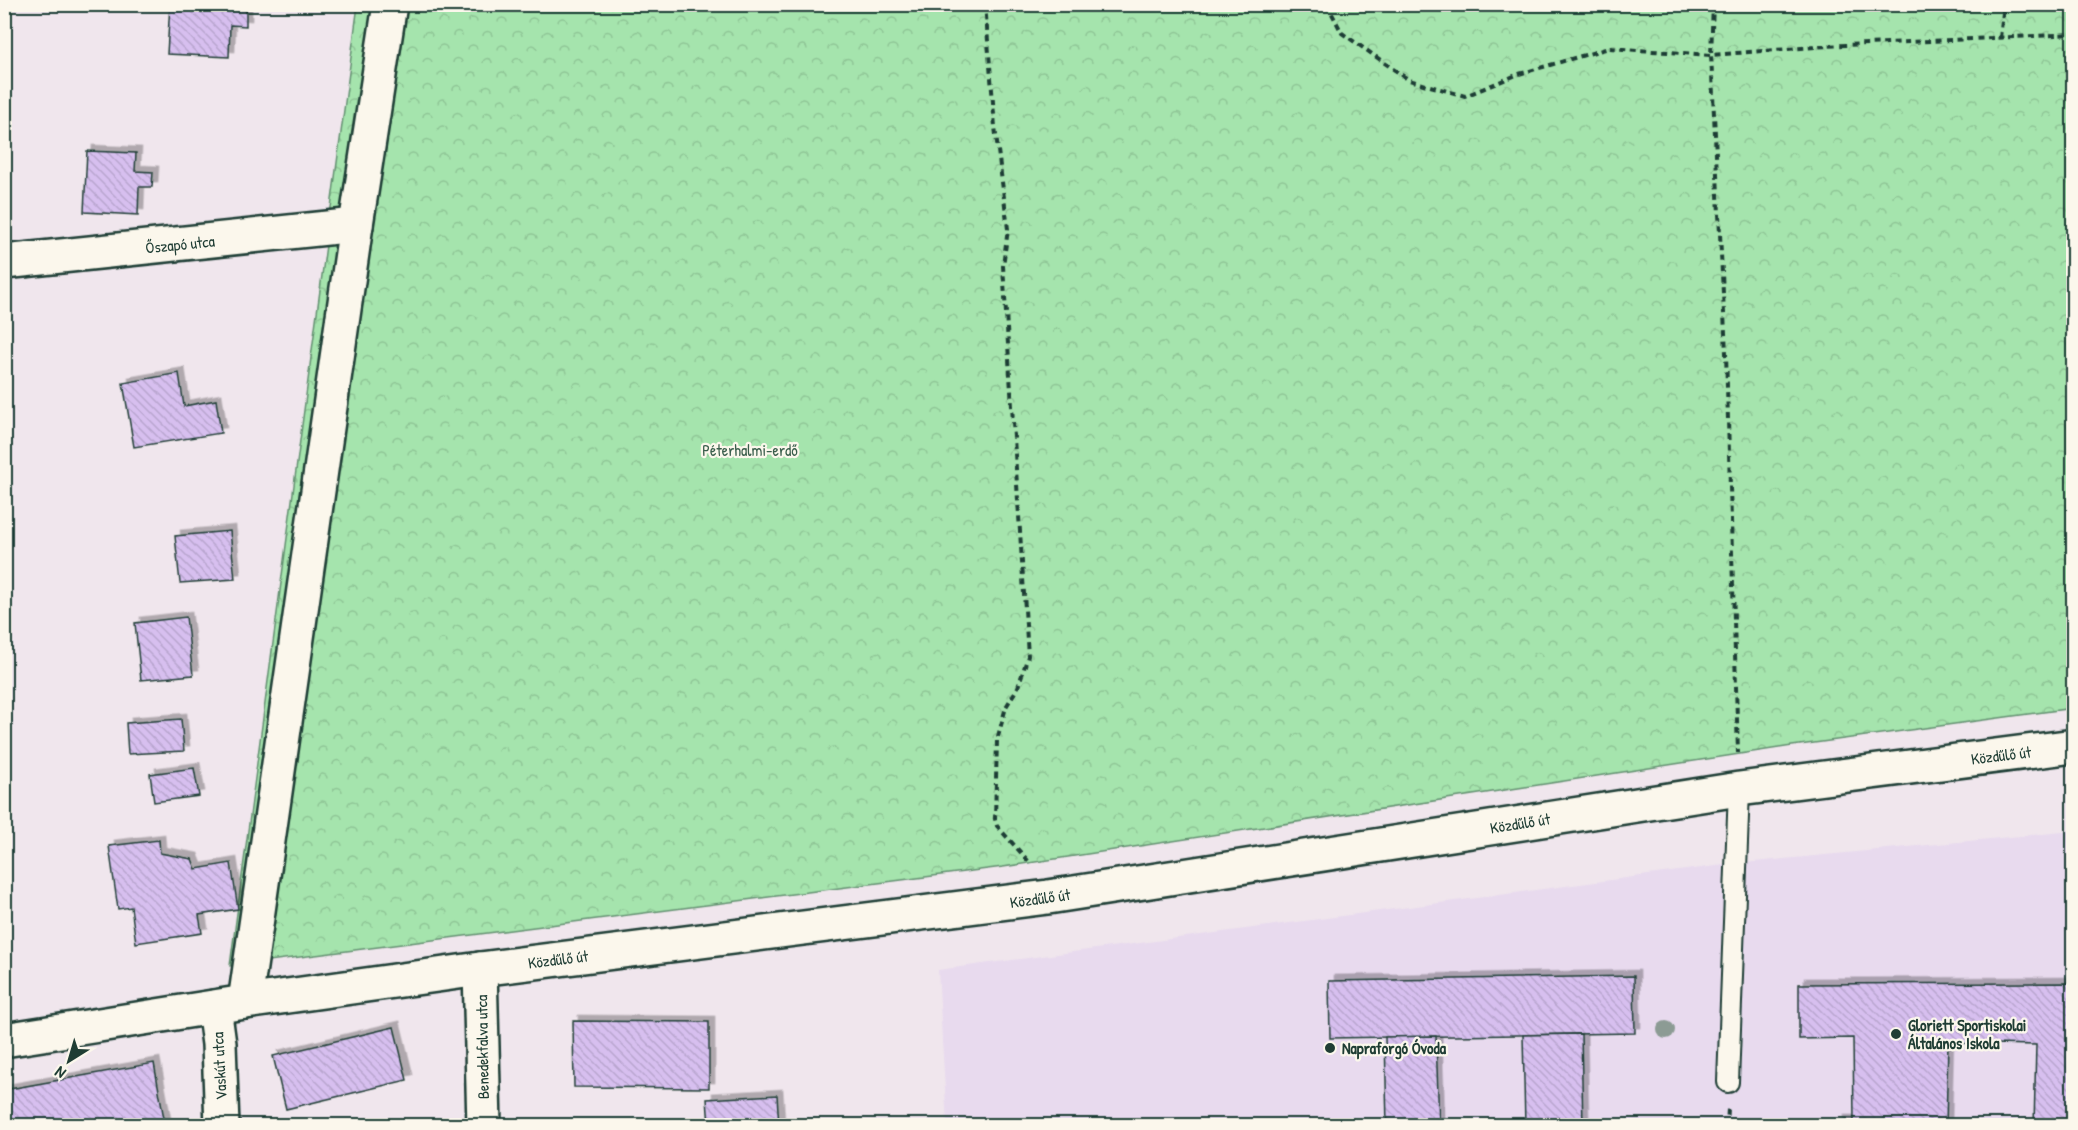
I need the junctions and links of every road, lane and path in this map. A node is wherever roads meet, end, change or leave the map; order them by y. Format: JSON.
{"nodes":[{"id":1,"x":390,"y":4,"type":"edge"},
{"id":2,"x":985,"y":4,"type":"edge"},
{"id":3,"x":1327,"y":4,"type":"edge"},
{"id":4,"x":1713,"y":4,"type":"edge"},
{"id":5,"x":2004,"y":4,"type":"edge"},
{"id":6,"x":2073,"y":34,"type":"edge"},
{"id":7,"x":2000,"y":38,"type":"junction"},
{"id":8,"x":1711,"y":55,"type":"junction"},
{"id":9,"x":356,"y":225,"type":"junction"},
{"id":10,"x":4,"y":262,"type":"edge"},
{"id":11,"x":2073,"y":746,"type":"edge"},
{"id":12,"x":1739,"y":789,"type":"junction"},
{"id":13,"x":1048,"y":897,"type":"junction"},
{"id":14,"x":480,"y":969,"type":"junction"},
{"id":15,"x":230,"y":1005,"type":"junction"},
{"id":16,"x":4,"y":1040,"type":"edge"},
{"id":17,"x":1728,"y":1082,"type":"dead end"},
{"id":18,"x":222,"y":1125,"type":"edge"},
{"id":19,"x":484,"y":1125,"type":"edge"}],
"edges":[{"from":1,"to":9,"type":"street","name":"Vaskút utca"},
{"from":2,"to":13,"type":"path"},
{"from":3,"to":8,"type":"path"},
{"from":4,"to":8,"type":"path"},
{"from":5,"to":7,"type":"path"},
{"from":6,"to":7,"type":"path"},
{"from":7,"to":8,"type":"path"},
{"from":8,"to":12,"type":"path"},
{"from":9,"to":10,"type":"street","name":"Őszapó utca"},
{"from":9,"to":15,"type":"street","name":"Vaskút utca"},
{"from":11,"to":12,"type":"street","name":"Közdűlő út"},
{"from":12,"to":13,"type":"street","name":"Közdűlő út"},
{"from":12,"to":17,"type":"lane"},
{"from":13,"to":14,"type":"street","name":"Közdűlő út"},
{"from":14,"to":15,"type":"street","name":"Közdűlő út"},
{"from":14,"to":19,"type":"street","name":"Benedekfalva utca"},
{"from":15,"to":16,"type":"street","name":"Közdűlő út"},
{"from":15,"to":18,"type":"street","name":"Vaskút utca"}]}
